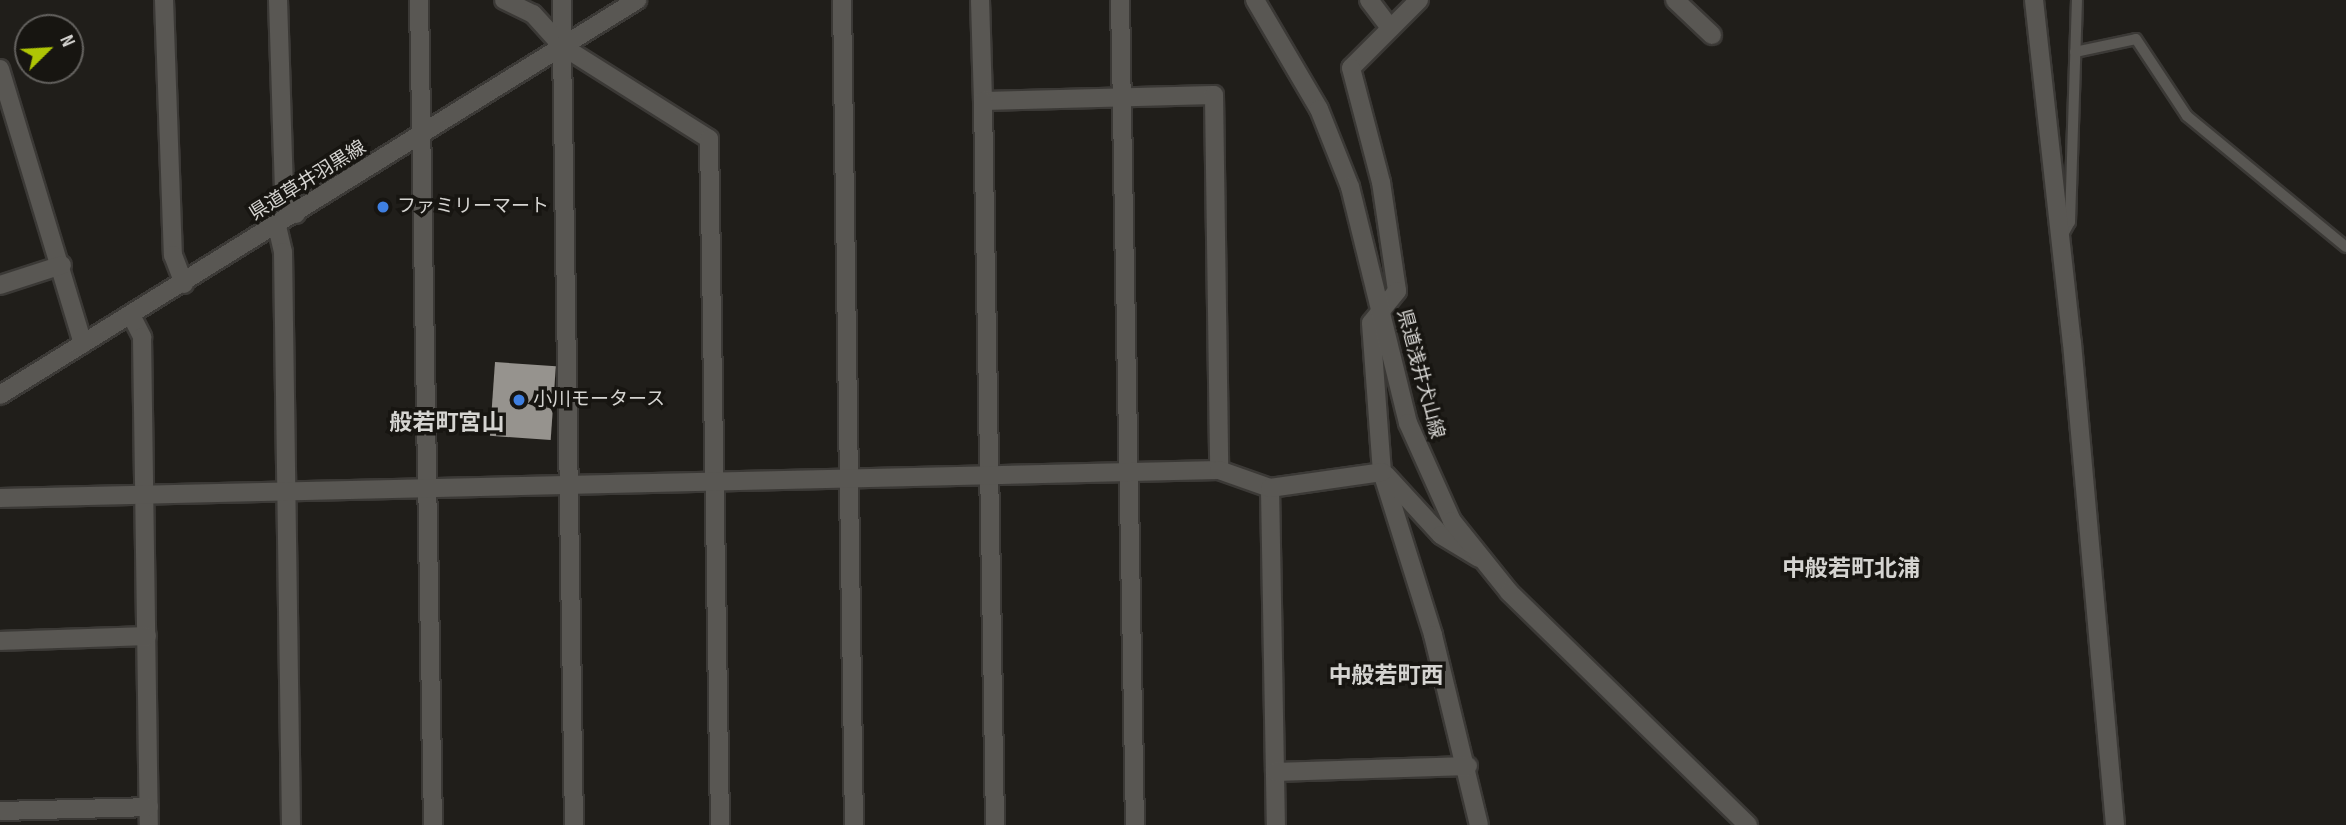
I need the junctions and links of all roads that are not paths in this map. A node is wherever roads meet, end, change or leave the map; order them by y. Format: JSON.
{"nodes":[{"id":1,"x":164,"y":0,"type":"edge"},
{"id":2,"x":278,"y":0,"type":"edge"},
{"id":3,"x":419,"y":0,"type":"edge"},
{"id":4,"x":504,"y":0,"type":"edge"},
{"id":5,"x":562,"y":0,"type":"edge"},
{"id":6,"x":638,"y":0,"type":"edge"},
{"id":7,"x":842,"y":0,"type":"edge"},
{"id":8,"x":980,"y":0,"type":"edge"},
{"id":9,"x":1120,"y":0,"type":"edge"},
{"id":10,"x":1255,"y":0,"type":"edge"},
{"id":11,"x":1369,"y":0,"type":"edge"},
{"id":12,"x":1419,"y":0,"type":"edge"},
{"id":13,"x":1675,"y":0,"type":"edge"},
{"id":14,"x":2034,"y":0,"type":"edge"},
{"id":15,"x":2077,"y":0,"type":"edge"},
{"id":16,"x":1390,"y":28,"type":"junction"},
{"id":17,"x":1712,"y":34,"type":"dead end"},
{"id":18,"x":562,"y":46,"type":"junction"},
{"id":19,"x":2075,"y":52,"type":"junction"},
{"id":20,"x":0,"y":69,"type":"edge"},
{"id":21,"x":1122,"y":97,"type":"junction"},
{"id":22,"x":983,"y":101,"type":"junction"},
{"id":23,"x":421,"y":135,"type":"junction"},
{"id":24,"x":296,"y":214,"type":"junction"},
{"id":25,"x":277,"y":226,"type":"junction"},
{"id":26,"x":2059,"y":241,"type":"junction"},
{"id":27,"x":2346,"y":247,"type":"edge"},
{"id":28,"x":62,"y":265,"type":"junction"},
{"id":29,"x":184,"y":284,"type":"junction"},
{"id":30,"x":0,"y":285,"type":"edge"},
{"id":31,"x":1382,"y":314,"type":"junction"},
{"id":32,"x":131,"y":315,"type":"junction"},
{"id":33,"x":83,"y":344,"type":"junction"},
{"id":34,"x":0,"y":395,"type":"edge"},
{"id":35,"x":1219,"y":470,"type":"junction"},
{"id":36,"x":1129,"y":472,"type":"junction"},
{"id":37,"x":1382,"y":472,"type":"junction"},
{"id":38,"x":989,"y":475,"type":"junction"},
{"id":39,"x":849,"y":479,"type":"junction"},
{"id":40,"x":713,"y":480,"type":"junction"},
{"id":41,"x":568,"y":484,"type":"junction"},
{"id":42,"x":428,"y":486,"type":"junction"},
{"id":43,"x":1270,"y":488,"type":"junction"},
{"id":44,"x":288,"y":491,"type":"junction"},
{"id":45,"x":145,"y":495,"type":"junction"},
{"id":46,"x":0,"y":498,"type":"edge"},
{"id":47,"x":1479,"y":558,"type":"junction"},
{"id":48,"x":147,"y":636,"type":"junction"},
{"id":49,"x":0,"y":641,"type":"edge"},
{"id":50,"x":1468,"y":766,"type":"junction"},
{"id":51,"x":1275,"y":772,"type":"junction"},
{"id":52,"x":0,"y":811,"type":"edge"},
{"id":53,"x":149,"y":816,"type":"edge"},
{"id":54,"x":291,"y":825,"type":"edge"},
{"id":55,"x":433,"y":825,"type":"edge"},
{"id":56,"x":574,"y":825,"type":"edge"},
{"id":57,"x":720,"y":825,"type":"edge"},
{"id":58,"x":854,"y":825,"type":"edge"},
{"id":59,"x":995,"y":825,"type":"edge"},
{"id":60,"x":1135,"y":825,"type":"edge"},
{"id":61,"x":1276,"y":825,"type":"edge"},
{"id":62,"x":1479,"y":825,"type":"edge"},
{"id":63,"x":1748,"y":825,"type":"edge"},
{"id":64,"x":2115,"y":825,"type":"edge"}],
"edges":[{"from":1,"to":29,"type":"street"},
{"from":2,"to":24,"type":"street"},
{"from":3,"to":23,"type":"street"},
{"from":4,"to":18,"type":"street"},
{"from":5,"to":18,"type":"street"},
{"from":6,"to":18,"type":"street","name":"県道草井羽黒線"},
{"from":7,"to":39,"type":"street"},
{"from":8,"to":22,"type":"street"},
{"from":9,"to":21,"type":"street"},
{"from":10,"to":31,"type":"street","name":"県道浅井犬山線"},
{"from":11,"to":16,"type":"street"},
{"from":12,"to":16,"type":"street"},
{"from":13,"to":17,"type":"street"},
{"from":14,"to":26,"type":"street"},
{"from":15,"to":19,"type":"lane"},
{"from":16,"to":31,"type":"street"},
{"from":18,"to":23,"type":"street","name":"県道草井羽黒線"},
{"from":18,"to":40,"type":"street"},
{"from":18,"to":41,"type":"street"},
{"from":19,"to":26,"type":"lane"},
{"from":19,"to":27,"type":"lane"},
{"from":20,"to":28,"type":"street"},
{"from":21,"to":22,"type":"street"},
{"from":21,"to":35,"type":"street"},
{"from":21,"to":36,"type":"street"},
{"from":22,"to":38,"type":"street"},
{"from":23,"to":24,"type":"street","name":"県道草井羽黒線"},
{"from":23,"to":42,"type":"street"},
{"from":24,"to":25,"type":"street","name":"県道草井羽黒線"},
{"from":25,"to":29,"type":"street","name":"県道草井羽黒線"},
{"from":25,"to":44,"type":"street"},
{"from":26,"to":64,"type":"street"},
{"from":28,"to":30,"type":"street"},
{"from":28,"to":33,"type":"street"},
{"from":29,"to":32,"type":"street","name":"県道草井羽黒線"},
{"from":31,"to":37,"type":"street"},
{"from":31,"to":47,"type":"street","name":"県道浅井犬山線"},
{"from":32,"to":33,"type":"street","name":"県道草井羽黒線"},
{"from":32,"to":45,"type":"street"},
{"from":33,"to":34,"type":"street","name":"県道草井羽黒線"},
{"from":35,"to":36,"type":"street"},
{"from":35,"to":43,"type":"street"},
{"from":36,"to":38,"type":"street"},
{"from":36,"to":60,"type":"street"},
{"from":37,"to":43,"type":"street"},
{"from":37,"to":47,"type":"street"},
{"from":37,"to":50,"type":"street"},
{"from":38,"to":39,"type":"street"},
{"from":38,"to":59,"type":"street"},
{"from":39,"to":40,"type":"street"},
{"from":39,"to":58,"type":"street"},
{"from":40,"to":41,"type":"street"},
{"from":40,"to":57,"type":"street"},
{"from":41,"to":42,"type":"street"},
{"from":41,"to":56,"type":"street"},
{"from":42,"to":44,"type":"street"},
{"from":42,"to":55,"type":"street"},
{"from":43,"to":51,"type":"street"},
{"from":44,"to":45,"type":"street"},
{"from":44,"to":54,"type":"street"},
{"from":45,"to":46,"type":"street"},
{"from":45,"to":48,"type":"street"},
{"from":47,"to":63,"type":"street","name":"県道浅井犬山線"},
{"from":48,"to":49,"type":"street"},
{"from":48,"to":53,"type":"street"},
{"from":50,"to":51,"type":"street"},
{"from":50,"to":62,"type":"street"},
{"from":51,"to":61,"type":"street"},
{"from":52,"to":53,"type":"street"}]}
